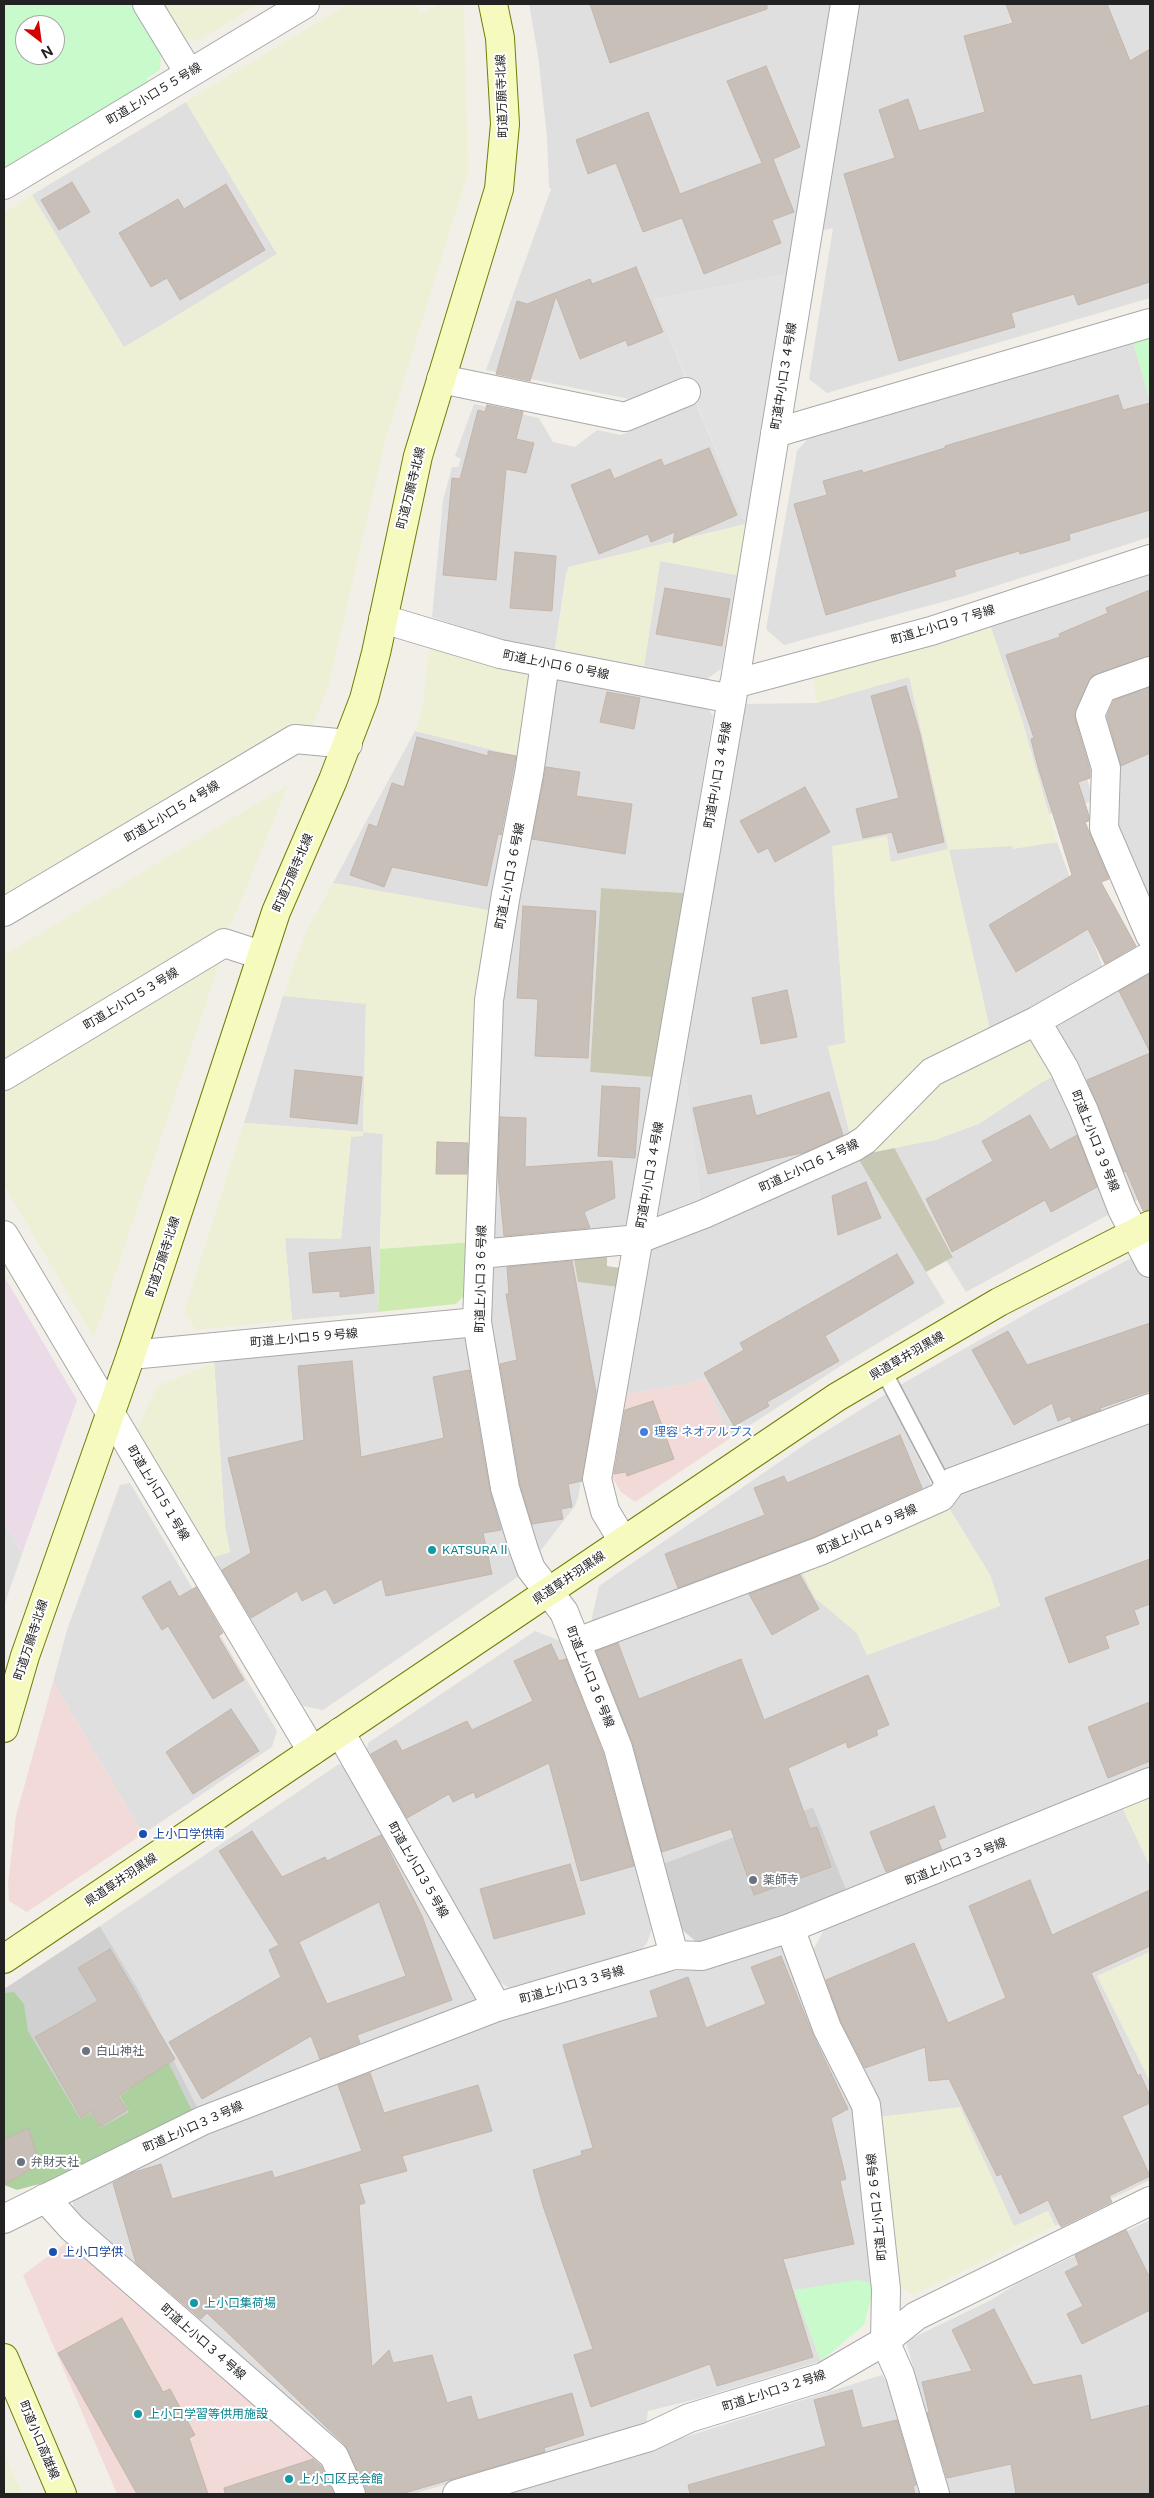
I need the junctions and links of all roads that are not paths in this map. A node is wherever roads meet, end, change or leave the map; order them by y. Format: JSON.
{"nodes":[{"id":1,"x":147,"y":4,"type":"edge"},
{"id":2,"x":305,"y":4,"type":"edge"},
{"id":3,"x":493,"y":4,"type":"edge"},
{"id":4,"x":844,"y":4,"type":"edge"},
{"id":5,"x":189,"y":74,"type":"junction"},
{"id":6,"x":4,"y":185,"type":"edge"},
{"id":7,"x":1150,"y":323,"type":"edge"},
{"id":8,"x":441,"y":379,"type":"junction"},
{"id":9,"x":686,"y":392,"type":"dead end"},
{"id":10,"x":775,"y":433,"type":"junction"},
{"id":11,"x":1150,"y":559,"type":"edge"},
{"id":12,"x":383,"y":619,"type":"junction"},
{"id":13,"x":545,"y":663,"type":"junction"},
{"id":14,"x":1150,"y":671,"type":"edge"},
{"id":15,"x":733,"y":692,"type":"junction"},
{"id":16,"x":348,"y":744,"type":"junction"},
{"id":17,"x":4,"y":912,"type":"edge"},
{"id":18,"x":1150,"y":935,"type":"edge"},
{"id":19,"x":261,"y":955,"type":"junction"},
{"id":20,"x":1150,"y":956,"type":"edge"},
{"id":21,"x":1036,"y":1020,"type":"junction"},
{"id":22,"x":4,"y":1076,"type":"edge"},
{"id":23,"x":1142,"y":1229,"type":"edge"},
{"id":24,"x":4,"y":1235,"type":"edge"},
{"id":25,"x":639,"y":1239,"type":"junction"},
{"id":26,"x":480,"y":1254,"type":"junction"},
{"id":27,"x":1150,"y":1263,"type":"edge"},
{"id":28,"x":478,"y":1322,"type":"junction"},
{"id":29,"x":131,"y":1355,"type":"junction"},
{"id":30,"x":883,"y":1370,"type":"junction"},
{"id":31,"x":1150,"y":1408,"type":"edge"},
{"id":32,"x":110,"y":1412,"type":"junction"},
{"id":33,"x":946,"y":1490,"type":"junction"},
{"id":34,"x":623,"y":1541,"type":"junction"},
{"id":35,"x":547,"y":1593,"type":"junction"},
{"id":36,"x":577,"y":1642,"type":"junction"},
{"id":37,"x":4,"y":1728,"type":"edge"},
{"id":38,"x":340,"y":1732,"type":"junction"},
{"id":39,"x":312,"y":1751,"type":"junction"},
{"id":40,"x":1150,"y":1782,"type":"edge"},
{"id":41,"x":790,"y":1928,"type":"junction"},
{"id":42,"x":674,"y":1956,"type":"junction"},
{"id":43,"x":4,"y":1959,"type":"edge"},
{"id":44,"x":498,"y":2007,"type":"junction"},
{"id":45,"x":45,"y":2198,"type":"junction"},
{"id":46,"x":1150,"y":2201,"type":"edge"},
{"id":47,"x":4,"y":2218,"type":"edge"},
{"id":48,"x":885,"y":2341,"type":"junction"},
{"id":49,"x":4,"y":2358,"type":"edge"},
{"id":50,"x":62,"y":2494,"type":"edge"},
{"id":51,"x":351,"y":2494,"type":"edge"},
{"id":52,"x":457,"y":2494,"type":"edge"},
{"id":53,"x":935,"y":2494,"type":"edge"}],
"edges":[{"from":1,"to":5,"type":"street"},
{"from":2,"to":5,"type":"street","name":"町道上小口５５号線"},
{"from":3,"to":8,"type":"street","name":"町道万願寺北線"},
{"from":4,"to":10,"type":"street","name":"町道中小口３４号線"},
{"from":5,"to":6,"type":"street","name":"町道上小口５５号線"},
{"from":7,"to":10,"type":"street"},
{"from":8,"to":9,"type":"street"},
{"from":8,"to":12,"type":"street","name":"町道万願寺北線"},
{"from":10,"to":15,"type":"street","name":"町道中小口３４号線"},
{"from":11,"to":15,"type":"street","name":"町道上小口９７号線"},
{"from":12,"to":13,"type":"street","name":"町道上小口６０号線"},
{"from":12,"to":16,"type":"street","name":"町道万願寺北線"},
{"from":13,"to":15,"type":"street","name":"町道上小口６０号線"},
{"from":13,"to":26,"type":"street","name":"町道上小口３６号線"},
{"from":14,"to":18,"type":"street"},
{"from":15,"to":25,"type":"street","name":"町道中小口３４号線"},
{"from":16,"to":17,"type":"street","name":"町道上小口５４号線"},
{"from":16,"to":19,"type":"street","name":"町道万願寺北線"},
{"from":19,"to":22,"type":"street","name":"町道上小口５３号線"},
{"from":19,"to":29,"type":"street","name":"町道万願寺北線"},
{"from":20,"to":21,"type":"street","name":"町道上小口６１号線"},
{"from":21,"to":23,"type":"street","name":"町道上小口３９号線"},
{"from":21,"to":25,"type":"street","name":"町道上小口６１号線"},
{"from":23,"to":27,"type":"street","name":"町道上小口３９号線"},
{"from":23,"to":30,"type":"street","name":"県道草井羽黒線"},
{"from":24,"to":32,"type":"street","name":"町道上小口５１号線"},
{"from":25,"to":26,"type":"street","name":"町道上小口６１号線"},
{"from":25,"to":34,"type":"street","name":"町道中小口３４号線"},
{"from":26,"to":28,"type":"street","name":"町道上小口３６号線"},
{"from":28,"to":29,"type":"street","name":"町道上小口５９号線"},
{"from":28,"to":35,"type":"street","name":"町道上小口３６号線"},
{"from":29,"to":32,"type":"street","name":"町道万願寺北線"},
{"from":30,"to":33,"type":"lane"},
{"from":30,"to":34,"type":"street","name":"県道草井羽黒線"},
{"from":31,"to":33,"type":"street","name":"町道上小口４９号線"},
{"from":32,"to":37,"type":"street","name":"町道万願寺北線"},
{"from":32,"to":39,"type":"street","name":"町道上小口５１号線"},
{"from":33,"to":36,"type":"street","name":"町道上小口４９号線"},
{"from":34,"to":35,"type":"street","name":"県道草井羽黒線"},
{"from":35,"to":36,"type":"street","name":"町道上小口３６号線"},
{"from":35,"to":38,"type":"street","name":"県道草井羽黒線"},
{"from":36,"to":42,"type":"street","name":"町道上小口３６号線"},
{"from":38,"to":39,"type":"street","name":"県道草井羽黒線"},
{"from":38,"to":44,"type":"street","name":"町道上小口３５号線"},
{"from":39,"to":43,"type":"street","name":"県道草井羽黒線"},
{"from":40,"to":41,"type":"street","name":"町道上小口３３号線"},
{"from":41,"to":42,"type":"street","name":"町道上小口３３号線"},
{"from":41,"to":48,"type":"street","name":"町道上小口２６号線"},
{"from":42,"to":44,"type":"street","name":"町道上小口３３号線"},
{"from":44,"to":45,"type":"street","name":"町道上小口３３号線"},
{"from":45,"to":47,"type":"street","name":"町道上小口３３号線"},
{"from":45,"to":51,"type":"street","name":"町道上小口３４号線"},
{"from":46,"to":48,"type":"street","name":"町道上小口３２号線"},
{"from":48,"to":52,"type":"street","name":"町道上小口３２号線"},
{"from":48,"to":53,"type":"street","name":"町道上小口２６号線"},
{"from":49,"to":50,"type":"street","name":"町道小口高雄線"}]}
